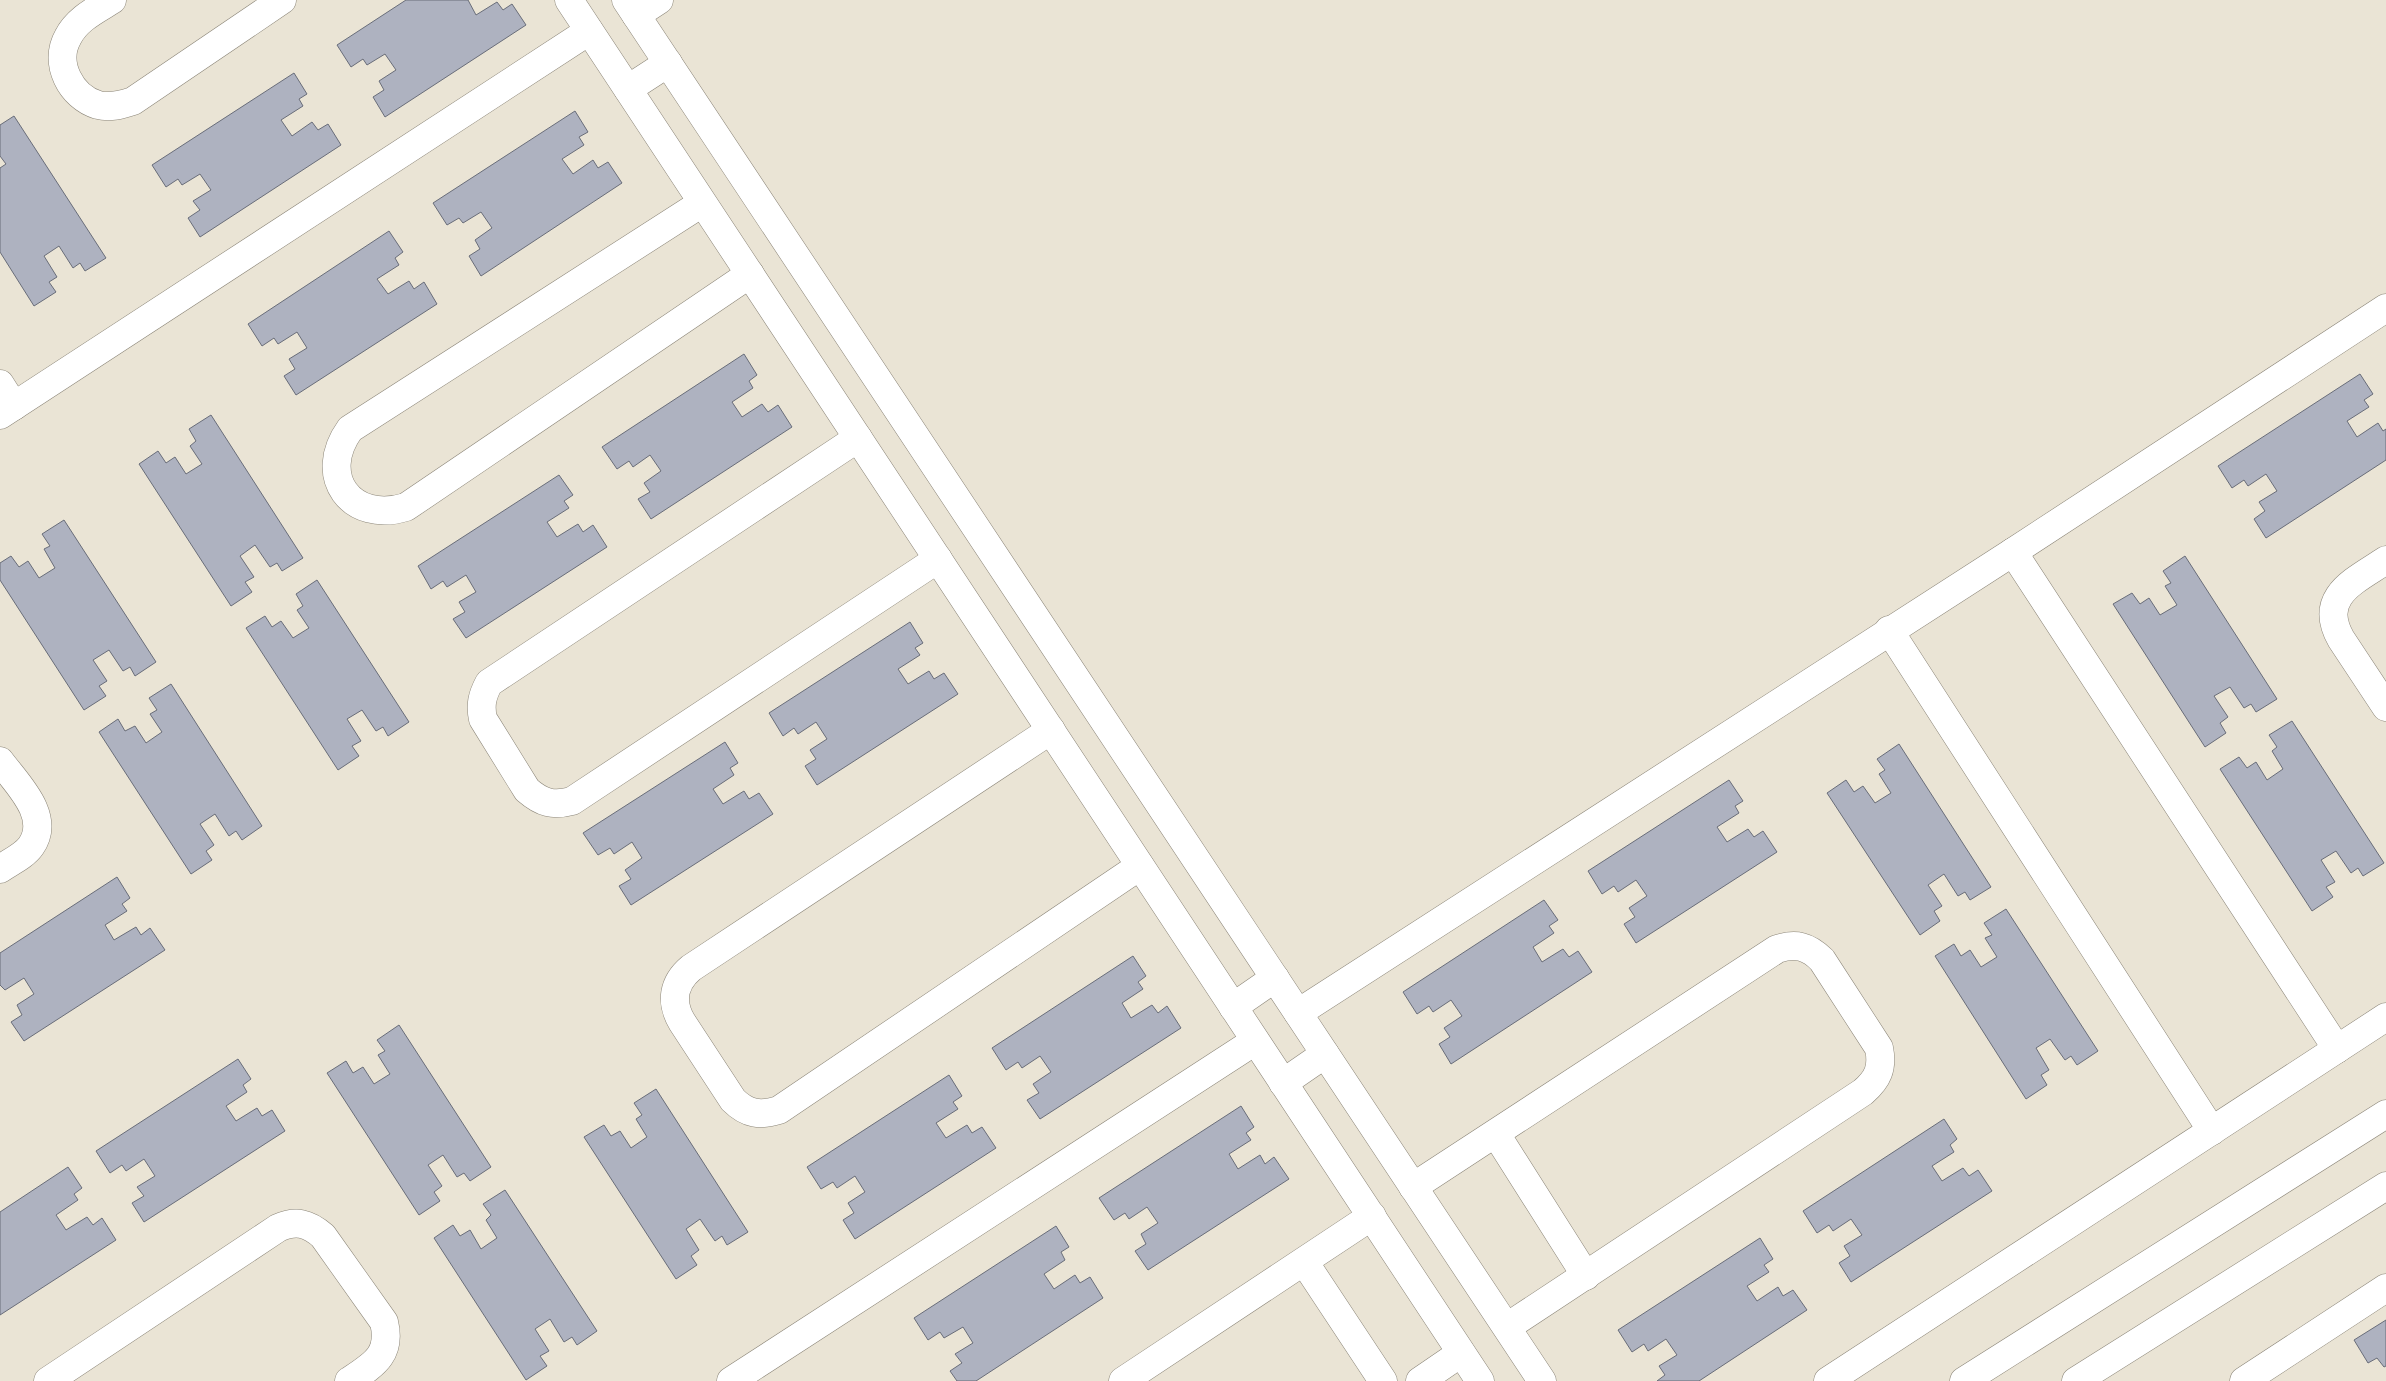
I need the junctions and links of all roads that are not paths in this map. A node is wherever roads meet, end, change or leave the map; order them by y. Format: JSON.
{"nodes":[{"id":1,"x":112,"y":0,"type":"edge"},
{"id":2,"x":282,"y":0,"type":"edge"},
{"id":3,"x":659,"y":0,"type":"edge"},
{"id":4,"x":572,"y":1,"type":"edge"},
{"id":5,"x":631,"y":8,"type":"edge"},
{"id":6,"x":590,"y":31,"type":"junction"},
{"id":7,"x":668,"y":62,"type":"junction"},
{"id":8,"x":628,"y":90,"type":"junction"},
{"id":9,"x":702,"y":203,"type":"junction"},
{"id":10,"x":750,"y":274,"type":"junction"},
{"id":11,"x":2386,"y":308,"type":"edge"},
{"id":12,"x":5,"y":402,"type":"edge"},
{"id":13,"x":858,"y":438,"type":"junction"},
{"id":14,"x":2013,"y":552,"type":"junction"},
{"id":15,"x":938,"y":559,"type":"junction"},
{"id":16,"x":2386,"y":560,"type":"edge"},
{"id":17,"x":1889,"y":630,"type":"junction"},
{"id":18,"x":2386,"y":707,"type":"edge"},
{"id":19,"x":1051,"y":730,"type":"junction"},
{"id":20,"x":0,"y":761,"type":"edge"},
{"id":21,"x":1140,"y":866,"type":"junction"},
{"id":22,"x":0,"y":869,"type":"edge"},
{"id":23,"x":1275,"y":978,"type":"junction"},
{"id":24,"x":1233,"y":1007,"type":"junction"},
{"id":25,"x":1298,"y":1013,"type":"junction"},
{"id":26,"x":2386,"y":1017,"type":"edge"},
{"id":27,"x":1255,"y":1041,"type":"junction"},
{"id":28,"x":2337,"y":1049,"type":"junction"},
{"id":29,"x":1326,"y":1054,"type":"junction"},
{"id":30,"x":1283,"y":1083,"type":"junction"},
{"id":31,"x":2386,"y":1114,"type":"edge"},
{"id":32,"x":2212,"y":1131,"type":"junction"},
{"id":33,"x":1496,"y":1134,"type":"junction"},
{"id":34,"x":2386,"y":1186,"type":"edge"},
{"id":35,"x":1414,"y":1187,"type":"junction"},
{"id":36,"x":1372,"y":1216,"type":"junction"},
{"id":37,"x":1305,"y":1263,"type":"junction"},
{"id":38,"x":1586,"y":1276,"type":"junction"},
{"id":39,"x":2386,"y":1288,"type":"edge"},
{"id":40,"x":1507,"y":1328,"type":"junction"},
{"id":41,"x":1462,"y":1353,"type":"junction"},
{"id":42,"x":48,"y":1381,"type":"edge"},
{"id":43,"x":348,"y":1381,"type":"edge"},
{"id":44,"x":731,"y":1381,"type":"edge"},
{"id":45,"x":1123,"y":1381,"type":"edge"},
{"id":46,"x":1383,"y":1381,"type":"edge"},
{"id":47,"x":1420,"y":1381,"type":"edge"},
{"id":48,"x":1480,"y":1381,"type":"edge"},
{"id":49,"x":1542,"y":1381,"type":"edge"},
{"id":50,"x":1828,"y":1381,"type":"edge"},
{"id":51,"x":1964,"y":1381,"type":"edge"},
{"id":52,"x":2076,"y":1381,"type":"edge"},
{"id":53,"x":2244,"y":1381,"type":"edge"}],
"edges":[{"from":1,"to":2,"type":"street"},
{"from":3,"to":5,"type":"street"},
{"from":4,"to":6,"type":"street"},
{"from":5,"to":7,"type":"street"},
{"from":6,"to":8,"type":"street"},
{"from":6,"to":12,"type":"street"},
{"from":7,"to":8,"type":"street"},
{"from":7,"to":23,"type":"street"},
{"from":8,"to":9,"type":"street"},
{"from":9,"to":10,"type":"street"},
{"from":9,"to":10,"type":"street"},
{"from":10,"to":13,"type":"street"},
{"from":11,"to":14,"type":"street"},
{"from":13,"to":15,"type":"street"},
{"from":13,"to":15,"type":"street"},
{"from":14,"to":17,"type":"street"},
{"from":14,"to":28,"type":"street"},
{"from":15,"to":19,"type":"street"},
{"from":16,"to":18,"type":"street"},
{"from":17,"to":25,"type":"street"},
{"from":17,"to":32,"type":"street"},
{"from":19,"to":21,"type":"street"},
{"from":19,"to":21,"type":"street"},
{"from":20,"to":22,"type":"street"},
{"from":21,"to":24,"type":"street"},
{"from":23,"to":24,"type":"street"},
{"from":23,"to":25,"type":"street"},
{"from":24,"to":27,"type":"street"},
{"from":25,"to":29,"type":"street"},
{"from":26,"to":28,"type":"street"},
{"from":27,"to":30,"type":"street"},
{"from":27,"to":44,"type":"street"},
{"from":28,"to":32,"type":"street"},
{"from":29,"to":30,"type":"street"},
{"from":29,"to":35,"type":"street"},
{"from":30,"to":36,"type":"street"},
{"from":31,"to":51,"type":"street"},
{"from":32,"to":50,"type":"street"},
{"from":33,"to":35,"type":"street"},
{"from":33,"to":38,"type":"street"},
{"from":33,"to":38,"type":"street"},
{"from":34,"to":52,"type":"street"},
{"from":35,"to":40,"type":"street"},
{"from":36,"to":37,"type":"street"},
{"from":36,"to":41,"type":"street"},
{"from":37,"to":45,"type":"street"},
{"from":37,"to":46,"type":"street"},
{"from":38,"to":40,"type":"street"},
{"from":39,"to":53,"type":"street"},
{"from":40,"to":49,"type":"street"},
{"from":41,"to":47,"type":"street"},
{"from":41,"to":48,"type":"street"},
{"from":42,"to":43,"type":"street"}]}
